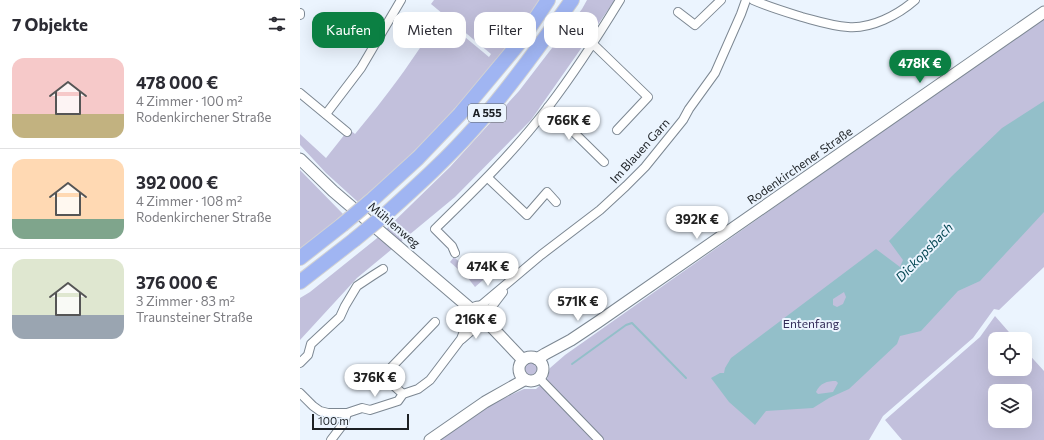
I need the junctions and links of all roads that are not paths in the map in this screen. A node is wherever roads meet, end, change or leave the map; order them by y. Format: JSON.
{"nodes":[{"id":1,"x":401,"y":0,"type":"edge"},
{"id":2,"x":548,"y":0,"type":"edge"},
{"id":3,"x":572,"y":0,"type":"edge"},
{"id":4,"x":620,"y":0,"type":"edge"},
{"id":5,"x":721,"y":0,"type":"edge"},
{"id":6,"x":746,"y":0,"type":"edge"},
{"id":7,"x":753,"y":0,"type":"edge"},
{"id":8,"x":915,"y":0,"type":"edge"},
{"id":9,"x":904,"y":4,"type":"edge"},
{"id":10,"x":678,"y":12,"type":"dead end"},
{"id":11,"x":1044,"y":12,"type":"edge"},
{"id":12,"x":598,"y":36,"type":"edge"},
{"id":13,"x":590,"y":48,"type":"edge"},
{"id":14,"x":597,"y":48,"type":"edge"},
{"id":15,"x":300,"y":93,"type":"edge"},
{"id":16,"x":548,"y":107,"type":"junction"},
{"id":17,"x":326,"y":114,"type":"junction"},
{"id":18,"x":617,"y":130,"type":"dead end"},
{"id":19,"x":347,"y":132,"type":"dead end"},
{"id":20,"x":300,"y":158,"type":"edge"},
{"id":21,"x":604,"y":162,"type":"dead end"},
{"id":22,"x":488,"y":178,"type":"junction"},
{"id":23,"x":556,"y":202,"type":"dead end"},
{"id":24,"x":455,"y":253,"type":"dead end"},
{"id":25,"x":300,"y":258,"type":"edge"},
{"id":26,"x":383,"y":269,"type":"dead end"},
{"id":27,"x":300,"y":282,"type":"edge"},
{"id":28,"x":479,"y":316,"type":"junction"},
{"id":29,"x":435,"y":322,"type":"dead end"},
{"id":30,"x":523,"y":360,"type":"junction"},
{"id":31,"x":540,"y":363,"type":"junction"},
{"id":32,"x":300,"y":364,"type":"edge"},
{"id":33,"x":522,"y":376,"type":"junction"},
{"id":34,"x":539,"y":378,"type":"junction"},
{"id":35,"x":300,"y":393,"type":"edge"},
{"id":36,"x":403,"y":394,"type":"junction"},
{"id":37,"x":347,"y":413,"type":"junction"},
{"id":38,"x":330,"y":440,"type":"edge"},
{"id":39,"x":430,"y":440,"type":"edge"},
{"id":40,"x":599,"y":440,"type":"edge"}],
"edges":[{"from":1,"to":17,"type":"street"},
{"from":2,"to":25,"type":"highway","number":"A 555","bridge":true},
{"from":3,"to":27,"type":"highway","number":"A 555","bridge":true},
{"from":4,"to":12,"type":"street"},
{"from":5,"to":10,"type":"street"},
{"from":6,"to":28,"type":"street","name":"Im Blauen Garn"},
{"from":7,"to":9,"type":"street"},
{"from":8,"to":9,"type":"street"},
{"from":11,"to":31,"type":"main road","name":"Rodenkirchener Straße"},
{"from":13,"to":16,"type":"street"},
{"from":14,"to":18,"type":"street"},
{"from":15,"to":17,"type":"street"},
{"from":16,"to":21,"type":"street"},
{"from":16,"to":22,"type":"street"},
{"from":17,"to":19,"type":"street"},
{"from":20,"to":28,"type":"main road","name":"Mühlenweg"},
{"from":22,"to":23,"type":"street"},
{"from":22,"to":24,"type":"street"},
{"from":26,"to":32,"type":"street"},
{"from":28,"to":30,"type":"main road","name":"Mühlenweg"},
{"from":28,"to":36,"type":"street"},
{"from":29,"to":36,"type":"street"},
{"from":30,"to":31,"type":"main road"},
{"from":30,"to":33,"type":"main road"},
{"from":31,"to":34,"type":"main road","name":"Rodenkirchener Straße"},
{"from":33,"to":34,"type":"main road"},
{"from":33,"to":39,"type":"main road"},
{"from":34,"to":40,"type":"street"},
{"from":35,"to":37,"type":"street"},
{"from":36,"to":37,"type":"street"},
{"from":37,"to":38,"type":"street"}]}
